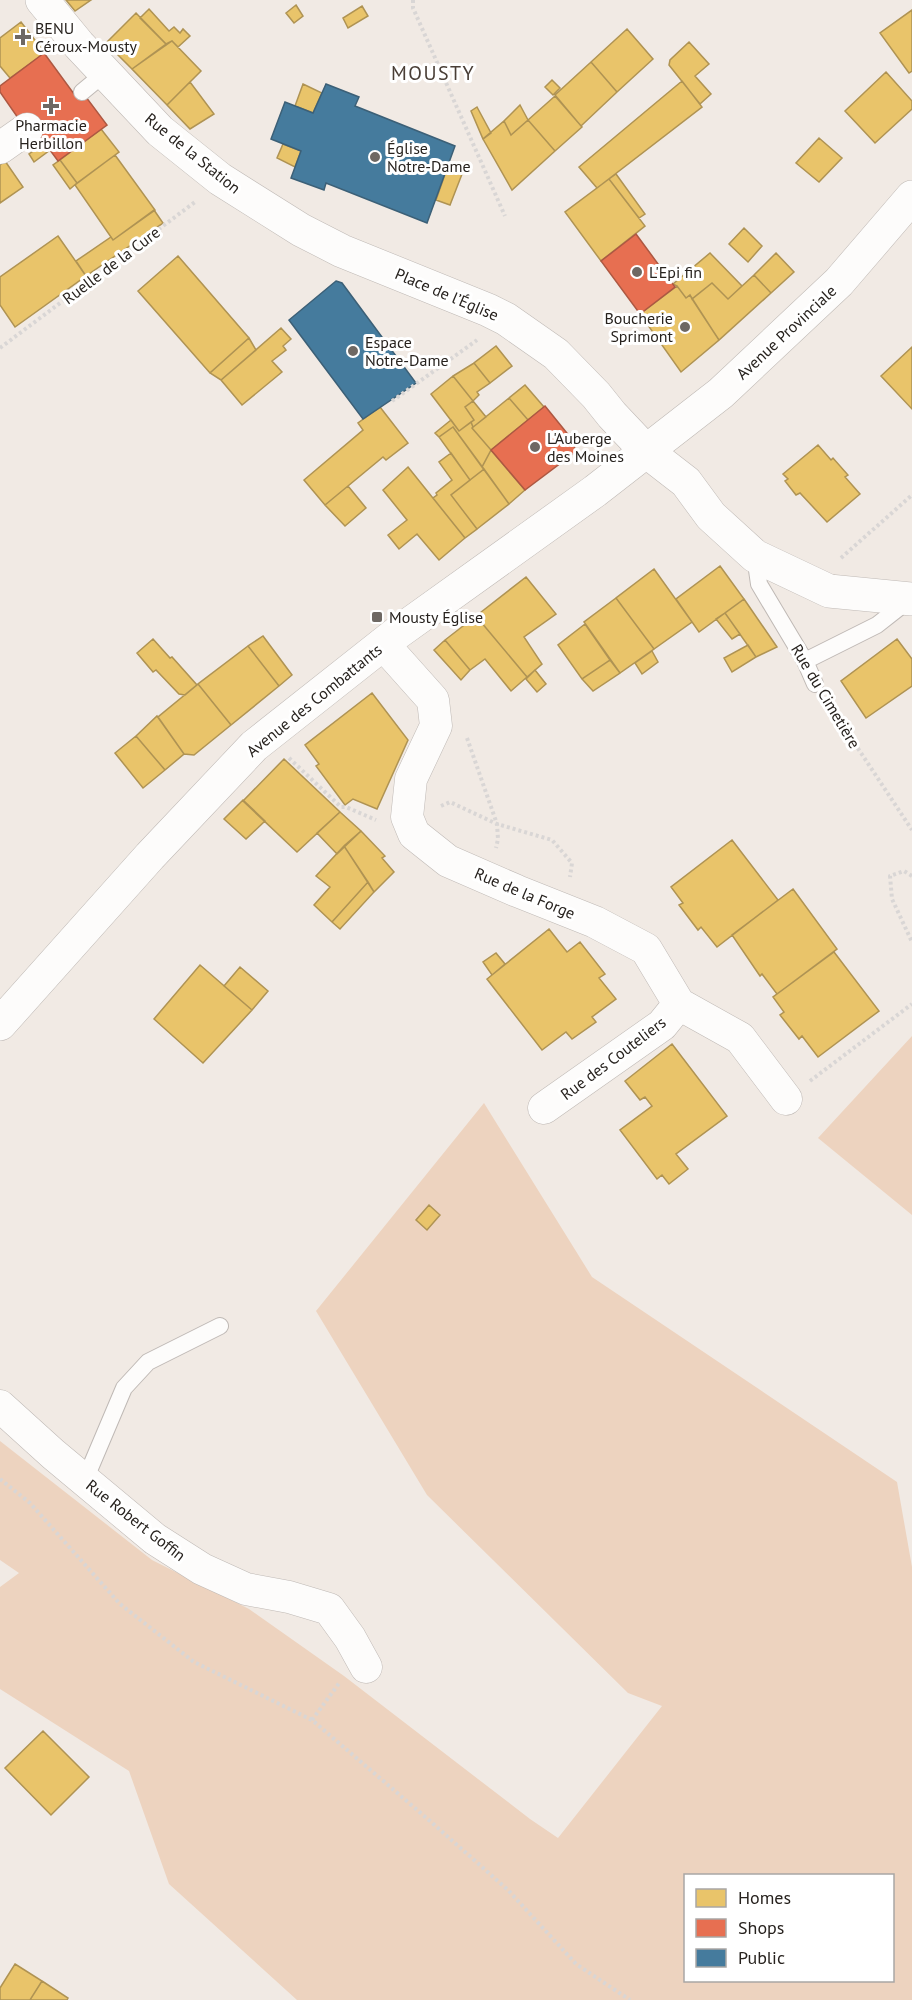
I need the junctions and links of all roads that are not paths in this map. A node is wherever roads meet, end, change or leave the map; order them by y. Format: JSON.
{"nodes":[{"id":1,"x":42,"y":0,"type":"edge"},
{"id":2,"x":27,"y":129,"type":"dead end"},
{"id":3,"x":0,"y":148,"type":"edge"},
{"id":4,"x":912,"y":197,"type":"edge"},
{"id":5,"x":342,"y":251,"type":"joint"},
{"id":6,"x":646,"y":451,"type":"junction"},
{"id":7,"x":756,"y":556,"type":"junction"},
{"id":8,"x":911,"y":599,"type":"edge"},
{"id":9,"x":383,"y":644,"type":"junction"},
{"id":10,"x":805,"y":661,"type":"junction"},
{"id":11,"x":816,"y":684,"type":"road end"},
{"id":12,"x":679,"y":1004,"type":"junction"},
{"id":13,"x":0,"y":1024,"type":"edge"},
{"id":14,"x":786,"y":1099,"type":"road end"},
{"id":15,"x":544,"y":1108,"type":"dead end"},
{"id":16,"x":220,"y":1326,"type":"dead end"},
{"id":17,"x":0,"y":1406,"type":"edge"},
{"id":18,"x":85,"y":1480,"type":"junction"},
{"id":19,"x":362,"y":1659,"type":"road end"}],
"edges":[{"from":1,"to":5,"type":"main road","name":"Rue de la Station"},
{"from":2,"to":3,"type":"street"},
{"from":4,"to":6,"type":"main road","name":"Avenue Provinciale"},
{"from":5,"to":6,"type":"main road","name":"Place de l’Église"},
{"from":6,"to":7,"type":"main road","name":"Place de l’Église"},
{"from":6,"to":9,"type":"main road","name":"Avenue des Combattants"},
{"from":7,"to":8,"type":"main road","name":"Place de l’Église"},
{"from":7,"to":10,"type":"lane","name":"Rue du Cimetière"},
{"from":8,"to":10,"type":"lane"},
{"from":9,"to":12,"type":"street","name":"Rue de la Forge"},
{"from":9,"to":13,"type":"main road","name":"Avenue des Combattants"},
{"from":10,"to":11,"type":"lane","name":"Rue du Cimetière"},
{"from":12,"to":14,"type":"street","name":"Rue de la Forge"},
{"from":12,"to":15,"type":"street","name":"Rue des Couteliers"},
{"from":16,"to":18,"type":"lane"},
{"from":17,"to":18,"type":"street","name":"Rue Robert Goffin"},
{"from":18,"to":19,"type":"street","name":"Rue Robert Goffin"}]}
